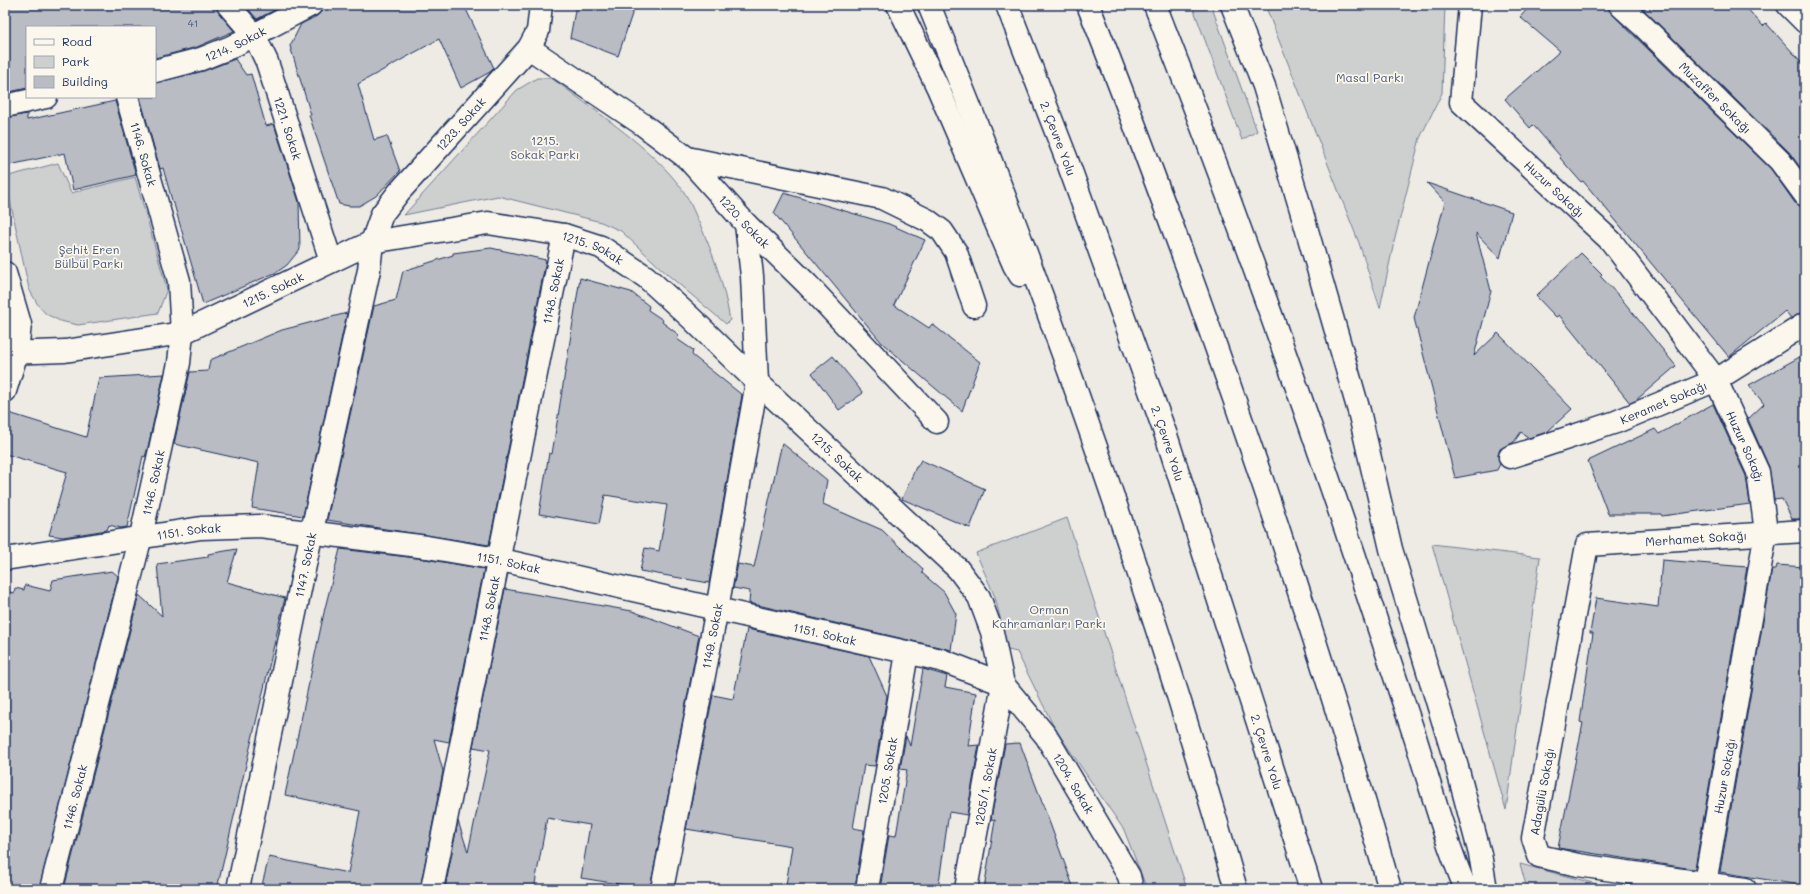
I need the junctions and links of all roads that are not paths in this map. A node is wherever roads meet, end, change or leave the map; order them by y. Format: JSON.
{"nodes":[{"id":1,"x":228,"y":5,"type":"edge"},
{"id":2,"x":311,"y":5,"type":"edge"},
{"id":3,"x":541,"y":5,"type":"edge"},
{"id":4,"x":898,"y":5,"type":"edge"},
{"id":5,"x":929,"y":5,"type":"edge"},
{"id":6,"x":1007,"y":5,"type":"edge"},
{"id":7,"x":1088,"y":5,"type":"edge"},
{"id":8,"x":1155,"y":5,"type":"edge"},
{"id":9,"x":1232,"y":5,"type":"edge"},
{"id":10,"x":1470,"y":5,"type":"edge"},
{"id":11,"x":1620,"y":5,"type":"edge"},
{"id":12,"x":1788,"y":5,"type":"edge"},
{"id":13,"x":1805,"y":22,"type":"edge"},
{"id":14,"x":254,"y":35,"type":"junction"},
{"id":15,"x":529,"y":48,"type":"junction"},
{"id":16,"x":156,"y":71,"type":"edge"},
{"id":17,"x":41,"y":98,"type":"edge"},
{"id":18,"x":128,"y":98,"type":"edge"},
{"id":19,"x":5,"y":106,"type":"edge"},
{"id":20,"x":687,"y":158,"type":"junction"},
{"id":21,"x":1805,"y":195,"type":"edge"},
{"id":22,"x":746,"y":224,"type":"junction"},
{"id":23,"x":564,"y":234,"type":"junction"},
{"id":24,"x":372,"y":242,"type":"junction"},
{"id":25,"x":331,"y":261,"type":"junction"},
{"id":26,"x":5,"y":273,"type":"edge"},
{"id":27,"x":974,"y":306,"type":"dead end"},
{"id":28,"x":1805,"y":324,"type":"edge"},
{"id":29,"x":182,"y":333,"type":"junction"},
{"id":30,"x":1058,"y":339,"type":"junction"},
{"id":31,"x":11,"y":353,"type":"edge"},
{"id":32,"x":1716,"y":380,"type":"junction"},
{"id":33,"x":757,"y":382,"type":"junction"},
{"id":34,"x":5,"y":391,"type":"edge"},
{"id":35,"x":937,"y":422,"type":"dead end"},
{"id":36,"x":1510,"y":457,"type":"dead end"},
{"id":37,"x":312,"y":531,"type":"junction"},
{"id":38,"x":1805,"y":531,"type":"edge"},
{"id":39,"x":1766,"y":532,"type":"junction"},
{"id":40,"x":141,"y":536,"type":"junction"},
{"id":41,"x":1587,"y":545,"type":"joint"},
{"id":42,"x":5,"y":559,"type":"edge"},
{"id":43,"x":497,"y":559,"type":"junction"},
{"id":44,"x":717,"y":609,"type":"junction"},
{"id":45,"x":907,"y":653,"type":"junction"},
{"id":46,"x":1003,"y":684,"type":"junction"},
{"id":47,"x":1705,"y":886,"type":"edge"},
{"id":48,"x":51,"y":889,"type":"edge"},
{"id":49,"x":238,"y":889,"type":"edge"},
{"id":50,"x":432,"y":889,"type":"edge"},
{"id":51,"x":662,"y":889,"type":"edge"},
{"id":52,"x":866,"y":889,"type":"edge"},
{"id":53,"x":966,"y":889,"type":"edge"},
{"id":54,"x":1132,"y":889,"type":"edge"},
{"id":55,"x":1236,"y":889,"type":"edge"},
{"id":56,"x":1311,"y":889,"type":"edge"},
{"id":57,"x":1390,"y":889,"type":"edge"},
{"id":58,"x":1466,"y":889,"type":"edge"},
{"id":59,"x":1486,"y":889,"type":"edge"},
{"id":60,"x":1745,"y":889,"type":"edge"}],
"edges":[{"from":1,"to":14,"type":"main road","name":"1221. Sokak"},
{"from":2,"to":14,"type":"main road","name":"1214. Sokak"},
{"from":3,"to":15,"type":"main road","name":"1223. Sokak"},
{"from":4,"to":30,"type":"main road"},
{"from":5,"to":30,"type":"main road"},
{"from":6,"to":56,"type":"main road","name":"2. Çevre Yolu"},
{"from":7,"to":57,"type":"main road"},
{"from":8,"to":58,"type":"main road"},
{"from":9,"to":59,"type":"main road"},
{"from":10,"to":32,"type":"main road","name":"Huzur Sokağı"},
{"from":11,"to":21,"type":"main road","name":"Muzaffer Sokağı"},
{"from":12,"to":13,"type":"main road"},
{"from":14,"to":16,"type":"main road","name":"1214. Sokak"},
{"from":14,"to":25,"type":"main road","name":"1221. Sokak"},
{"from":15,"to":20,"type":"main road","name":"1220. Sokak"},
{"from":15,"to":24,"type":"main road","name":"1223. Sokak"},
{"from":17,"to":19,"type":"main road"},
{"from":18,"to":29,"type":"main road","name":"1146. Sokak"},
{"from":20,"to":22,"type":"main road","name":"1220. Sokak"},
{"from":20,"to":27,"type":"main road"},
{"from":22,"to":33,"type":"main road","name":"1149. Sokak"},
{"from":22,"to":35,"type":"main road","name":"1220. Sokak"},
{"from":23,"to":24,"type":"main road","name":"1215. Sokak"},
{"from":23,"to":33,"type":"main road","name":"1215. Sokak"},
{"from":23,"to":43,"type":"main road","name":"1148. Sokak"},
{"from":24,"to":25,"type":"main road","name":"1215. Sokak"},
{"from":24,"to":37,"type":"main road","name":"1147. Sokak"},
{"from":25,"to":29,"type":"main road","name":"1215. Sokak"},
{"from":26,"to":31,"type":"main road"},
{"from":28,"to":32,"type":"main road","name":"Keramet Sokağı"},
{"from":29,"to":31,"type":"main road","name":"1215. Sokak"},
{"from":29,"to":40,"type":"main road","name":"1146. Sokak"},
{"from":30,"to":55,"type":"main road"},
{"from":31,"to":34,"type":"main road"},
{"from":32,"to":36,"type":"main road","name":"Keramet Sokağı"},
{"from":32,"to":39,"type":"main road","name":"Huzur Sokağı"},
{"from":33,"to":44,"type":"main road","name":"1149. Sokak"},
{"from":33,"to":46,"type":"main road","name":"1215. Sokak"},
{"from":37,"to":40,"type":"main road","name":"1151. Sokak"},
{"from":37,"to":43,"type":"main road","name":"1151. Sokak"},
{"from":37,"to":49,"type":"main road","name":"1147. Sokak"},
{"from":38,"to":39,"type":"main road","name":"Merhamet Sokağı"},
{"from":39,"to":41,"type":"main road","name":"Merhamet Sokağı"},
{"from":39,"to":47,"type":"main road","name":"Huzur Sokağı"},
{"from":40,"to":42,"type":"main road","name":"1151. Sokak"},
{"from":40,"to":48,"type":"main road","name":"1146. Sokak"},
{"from":41,"to":47,"type":"main road","name":"Adagülü Sokağı"},
{"from":43,"to":44,"type":"main road","name":"1151. Sokak"},
{"from":43,"to":50,"type":"main road","name":"1148. Sokak"},
{"from":44,"to":45,"type":"main road","name":"1151. Sokak"},
{"from":44,"to":51,"type":"main road","name":"1149. Sokak"},
{"from":45,"to":46,"type":"main road","name":"1151. Sokak"},
{"from":45,"to":52,"type":"main road","name":"1205. Sokak"},
{"from":46,"to":53,"type":"main road","name":"1205/1. Sokak"},
{"from":46,"to":54,"type":"main road","name":"1204. Sokak"},
{"from":47,"to":60,"type":"main road","name":"Adagülü Sokağı"}]}
